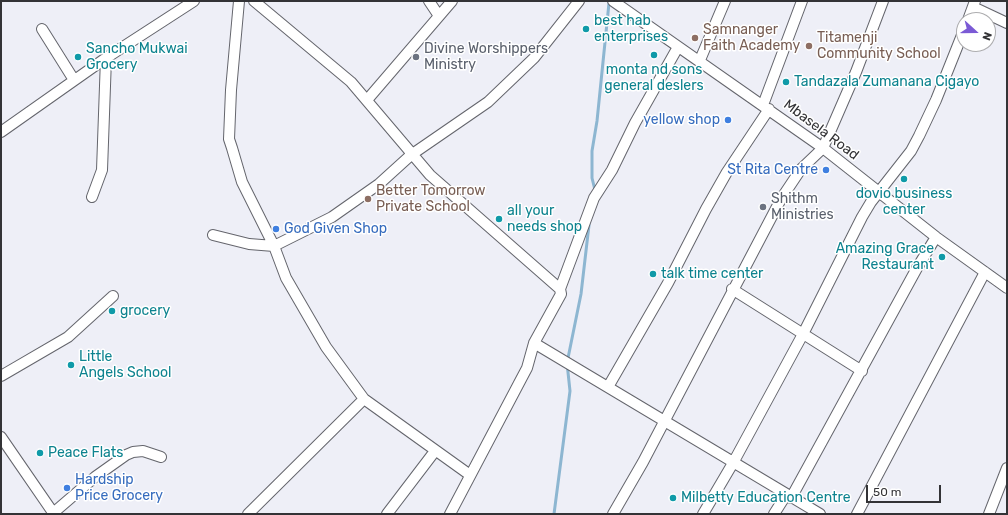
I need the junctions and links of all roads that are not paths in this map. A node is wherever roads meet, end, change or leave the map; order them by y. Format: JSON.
{"nodes":[{"id":1,"x":194,"y":1,"type":"edge"},
{"id":2,"x":239,"y":1,"type":"edge"},
{"id":3,"x":254,"y":1,"type":"edge"},
{"id":4,"x":429,"y":1,"type":"edge"},
{"id":5,"x":452,"y":1,"type":"edge"},
{"id":6,"x":579,"y":1,"type":"edge"},
{"id":7,"x":725,"y":1,"type":"edge"},
{"id":8,"x":802,"y":1,"type":"edge"},
{"id":9,"x":883,"y":1,"type":"edge"},
{"id":10,"x":617,"y":2,"type":"edge"},
{"id":11,"x":974,"y":4,"type":"edge"},
{"id":12,"x":440,"y":16,"type":"junction"},
{"id":13,"x":1007,"y":23,"type":"edge"},
{"id":14,"x":42,"y":30,"type":"dead end"},
{"id":15,"x":678,"y":47,"type":"junction"},
{"id":16,"x":956,"y":50,"type":"edge"},
{"id":17,"x":106,"y":58,"type":"junction"},
{"id":18,"x":700,"y":60,"type":"junction"},
{"id":19,"x":74,"y":80,"type":"junction"},
{"id":20,"x":367,"y":100,"type":"junction"},
{"id":21,"x":766,"y":107,"type":"junction"},
{"id":22,"x":1,"y":132,"type":"edge"},
{"id":23,"x":823,"y":148,"type":"junction"},
{"id":24,"x":411,"y":155,"type":"junction"},
{"id":25,"x":878,"y":193,"type":"junction"},
{"id":26,"x":92,"y":197,"type":"dead end"},
{"id":27,"x":213,"y":235,"type":"dead end"},
{"id":28,"x":936,"y":237,"type":"junction"},
{"id":29,"x":274,"y":246,"type":"junction"},
{"id":30,"x":985,"y":272,"type":"junction"},
{"id":31,"x":1007,"y":288,"type":"edge"},
{"id":32,"x":560,"y":289,"type":"junction"},
{"id":33,"x":732,"y":289,"type":"junction"},
{"id":34,"x":113,"y":296,"type":"dead end"},
{"id":35,"x":803,"y":334,"type":"junction"},
{"id":36,"x":534,"y":343,"type":"junction"},
{"id":37,"x":862,"y":371,"type":"junction"},
{"id":38,"x":1,"y":376,"type":"edge"},
{"id":39,"x":608,"y":388,"type":"junction"},
{"id":40,"x":364,"y":399,"type":"junction"},
{"id":41,"x":664,"y":421,"type":"junction"},
{"id":42,"x":1,"y":437,"type":"edge"},
{"id":43,"x":435,"y":451,"type":"junction"},
{"id":44,"x":161,"y":457,"type":"dead end"},
{"id":45,"x":733,"y":463,"type":"junction"},
{"id":46,"x":1007,"y":468,"type":"edge"},
{"id":47,"x":470,"y":475,"type":"junction"},
{"id":48,"x":789,"y":496,"type":"junction"},
{"id":49,"x":53,"y":514,"type":"edge"},
{"id":50,"x":248,"y":514,"type":"edge"},
{"id":51,"x":387,"y":514,"type":"edge"},
{"id":52,"x":450,"y":514,"type":"edge"},
{"id":53,"x":612,"y":514,"type":"edge"},
{"id":54,"x":703,"y":514,"type":"edge"},
{"id":55,"x":774,"y":514,"type":"edge"},
{"id":56,"x":820,"y":514,"type":"edge"},
{"id":57,"x":857,"y":514,"type":"edge"},
{"id":58,"x":989,"y":514,"type":"edge"}],
"edges":[{"from":1,"to":17,"type":"street"},
{"from":2,"to":29,"type":"street"},
{"from":3,"to":20,"type":"street"},
{"from":4,"to":12,"type":"street"},
{"from":5,"to":12,"type":"street"},
{"from":6,"to":24,"type":"street"},
{"from":7,"to":18,"type":"street"},
{"from":8,"to":21,"type":"street"},
{"from":9,"to":23,"type":"street"},
{"from":10,"to":15,"type":"street","name":"Mbasela Road"},
{"from":11,"to":13,"type":"street"},
{"from":12,"to":20,"type":"street"},
{"from":14,"to":19,"type":"street"},
{"from":15,"to":18,"type":"street","name":"Mbasela Road"},
{"from":15,"to":32,"type":"street"},
{"from":16,"to":25,"type":"street"},
{"from":17,"to":19,"type":"street"},
{"from":17,"to":26,"type":"street"},
{"from":18,"to":21,"type":"street","name":"Mbasela Road"},
{"from":19,"to":22,"type":"street"},
{"from":20,"to":24,"type":"street"},
{"from":21,"to":23,"type":"street","name":"Mbasela Road"},
{"from":21,"to":39,"type":"street"},
{"from":23,"to":25,"type":"street","name":"Mbasela Road"},
{"from":23,"to":33,"type":"street"},
{"from":24,"to":29,"type":"street"},
{"from":24,"to":32,"type":"street"},
{"from":25,"to":28,"type":"street","name":"Mbasela Road"},
{"from":25,"to":35,"type":"street"},
{"from":27,"to":29,"type":"street"},
{"from":28,"to":30,"type":"street","name":"Mbasela Road"},
{"from":28,"to":37,"type":"street"},
{"from":29,"to":40,"type":"street"},
{"from":30,"to":31,"type":"street","name":"Mbasela Road"},
{"from":30,"to":57,"type":"street"},
{"from":32,"to":36,"type":"street"},
{"from":33,"to":35,"type":"street"},
{"from":33,"to":41,"type":"street"},
{"from":34,"to":38,"type":"street"},
{"from":35,"to":37,"type":"street"},
{"from":35,"to":45,"type":"street"},
{"from":36,"to":39,"type":"street"},
{"from":36,"to":47,"type":"street"},
{"from":37,"to":48,"type":"street"},
{"from":39,"to":41,"type":"street"},
{"from":40,"to":43,"type":"street"},
{"from":40,"to":50,"type":"street"},
{"from":41,"to":45,"type":"street"},
{"from":41,"to":53,"type":"street"},
{"from":42,"to":49,"type":"street"},
{"from":43,"to":47,"type":"street"},
{"from":43,"to":51,"type":"street"},
{"from":44,"to":49,"type":"street"},
{"from":45,"to":48,"type":"street"},
{"from":45,"to":54,"type":"street"},
{"from":46,"to":58,"type":"street"},
{"from":47,"to":52,"type":"street"},
{"from":48,"to":55,"type":"street"},
{"from":48,"to":56,"type":"street"}]}
